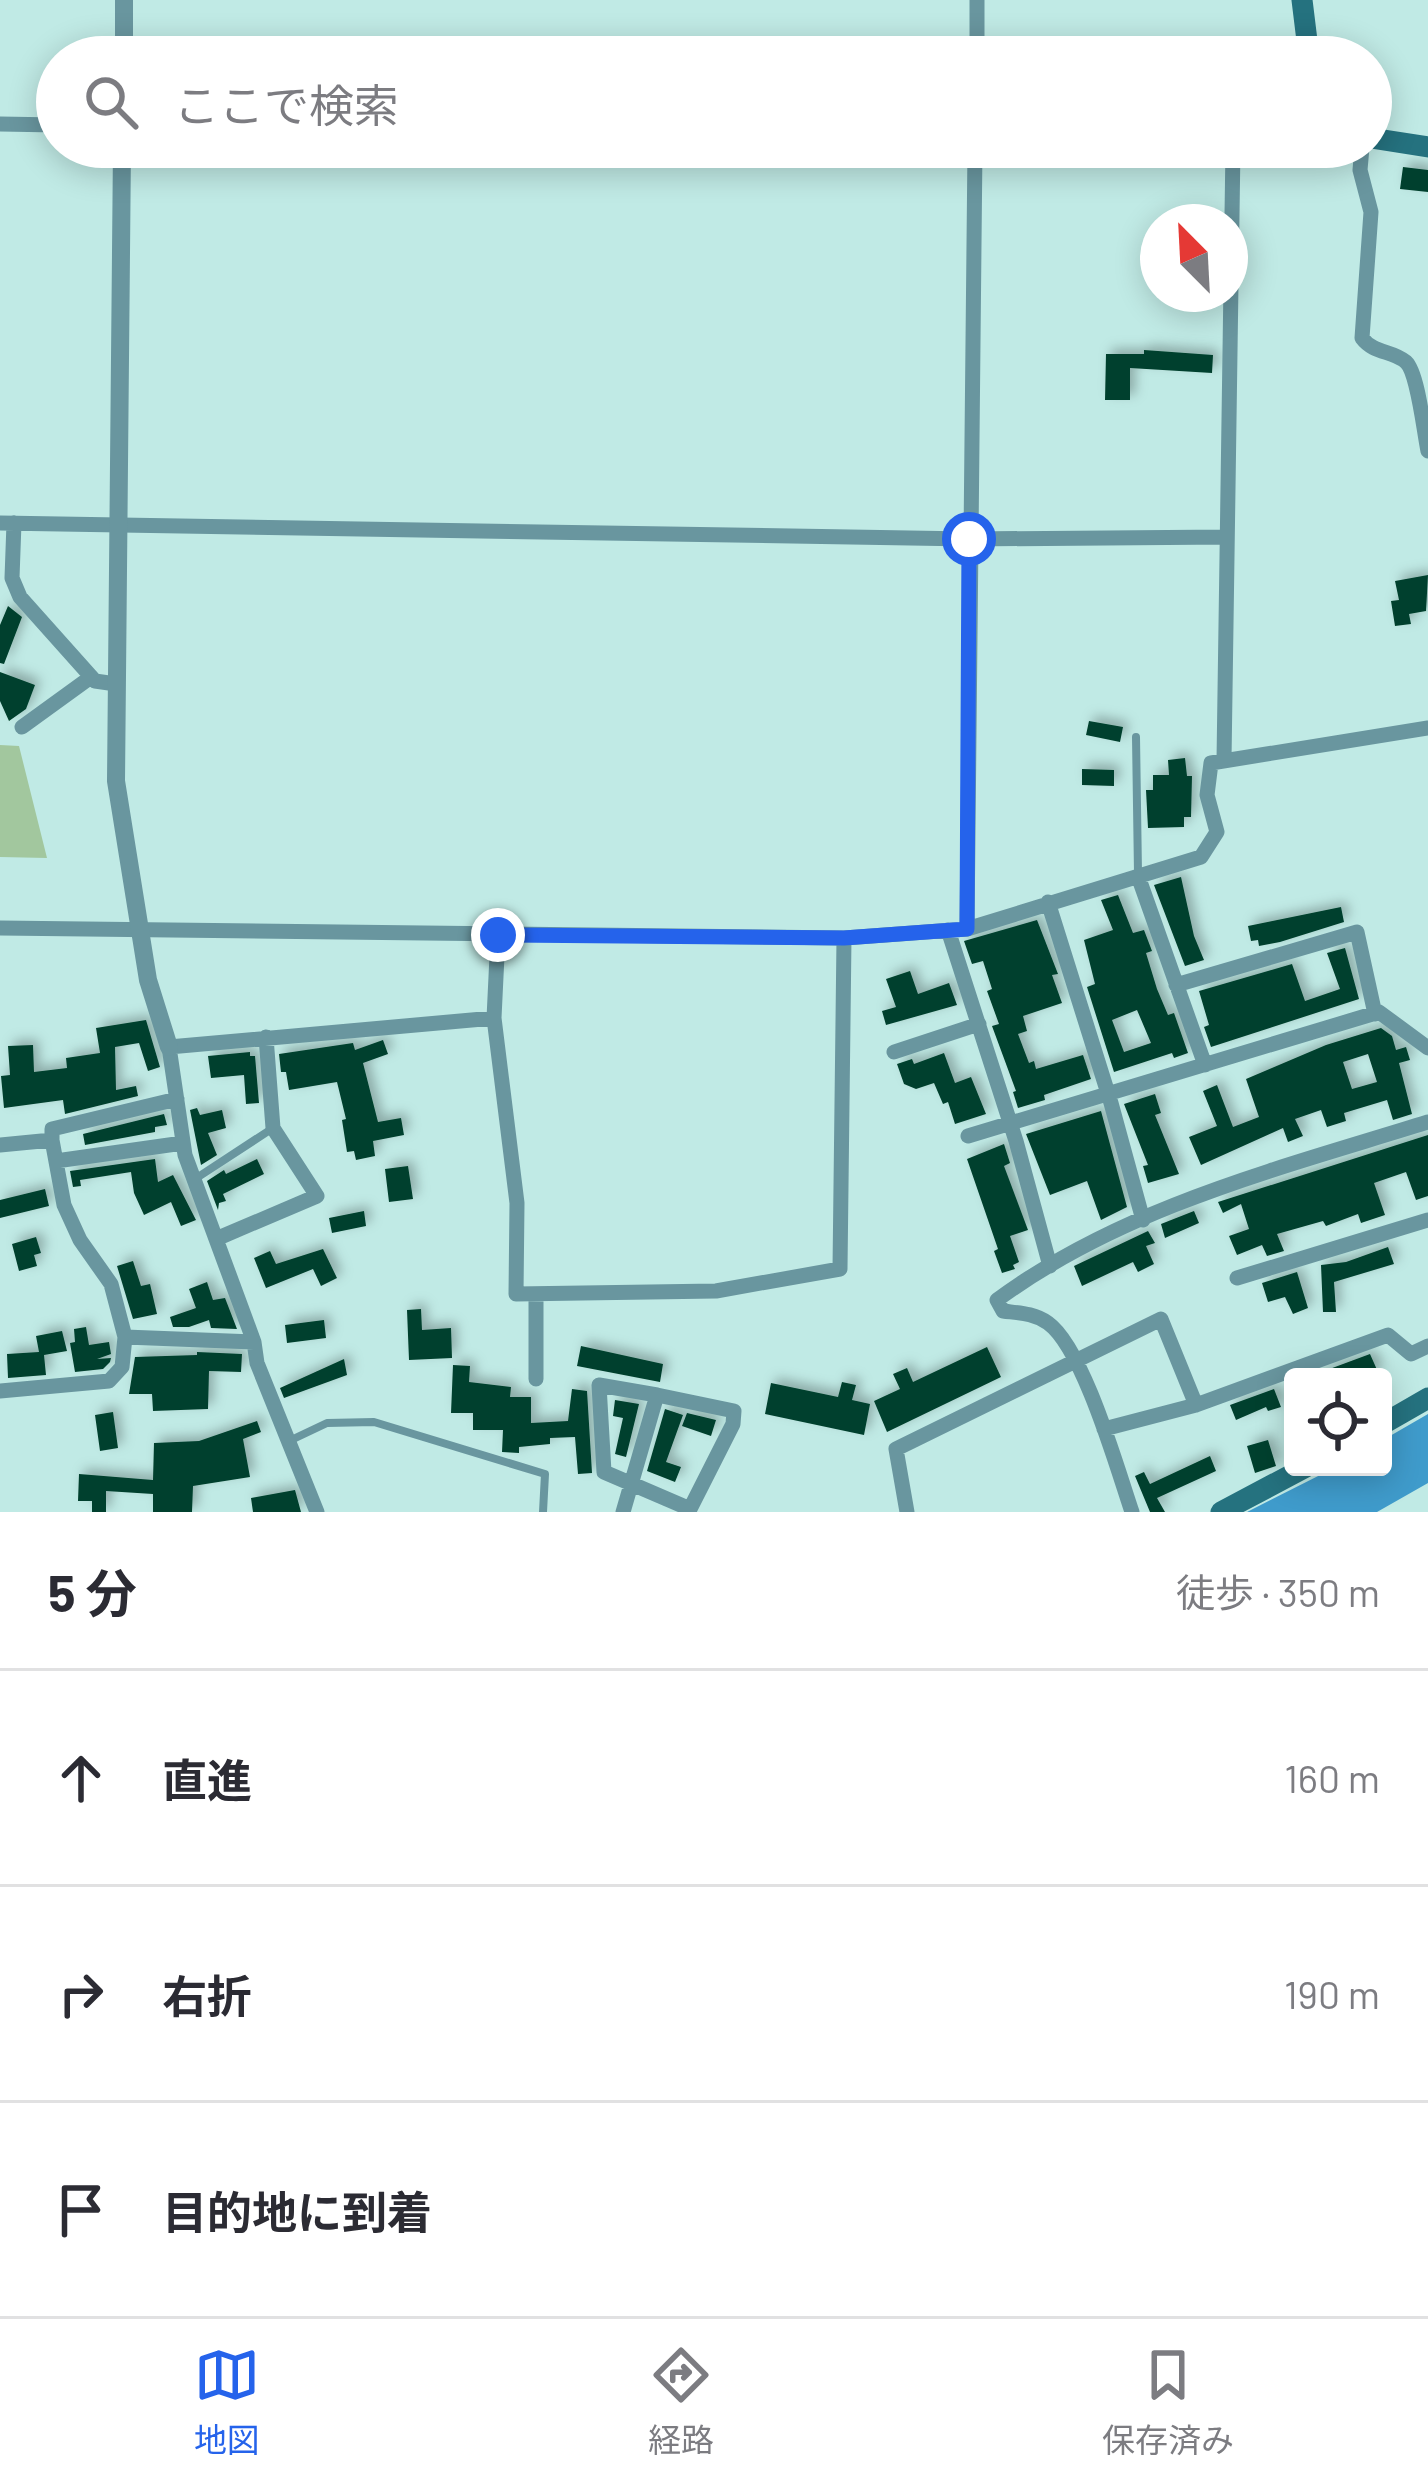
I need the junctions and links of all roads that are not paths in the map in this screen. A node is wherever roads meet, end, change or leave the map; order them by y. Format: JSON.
{"nodes":[{"id":1,"x":124,"y":0,"type":"edge"},
{"id":2,"x":977,"y":0,"type":"edge"},
{"id":3,"x":1302,"y":0,"type":"edge"},
{"id":4,"x":124,"y":36,"type":"edge"},
{"id":5,"x":976,"y":36,"type":"edge"},
{"id":6,"x":1306,"y":36,"type":"edge"},
{"id":7,"x":0,"y":124,"type":"edge"},
{"id":8,"x":36,"y":124,"type":"edge"},
{"id":9,"x":1392,"y":141,"type":"edge"},
{"id":10,"x":1428,"y":147,"type":"edge"},
{"id":11,"x":122,"y":168,"type":"edge"},
{"id":12,"x":976,"y":168,"type":"edge"},
{"id":13,"x":1233,"y":168,"type":"edge"},
{"id":14,"x":1360,"y":168,"type":"edge"},
{"id":15,"x":1428,"y":451,"type":"edge"},
{"id":16,"x":7,"y":523,"type":"edge"},
{"id":17,"x":118,"y":525,"type":"junction"},
{"id":18,"x":1227,"y":537,"type":"junction"},
{"id":19,"x":969,"y":539,"type":"junction"},
{"id":20,"x":92,"y":677,"type":"junction"},
{"id":21,"x":116,"y":684,"type":"junction"},
{"id":22,"x":22,"y":728,"type":"dead end"},
{"id":23,"x":1428,"y":728,"type":"edge"},
{"id":24,"x":1136,"y":737,"type":"dead end"},
{"id":25,"x":1224,"y":760,"type":"junction"},
{"id":26,"x":1138,"y":876,"type":"junction"},
{"id":27,"x":1048,"y":902,"type":"junction"},
{"id":28,"x":0,"y":928,"type":"edge"},
{"id":29,"x":139,"y":928,"type":"junction"},
{"id":30,"x":967,"y":929,"type":"junction"},
{"id":31,"x":948,"y":930,"type":"junction"},
{"id":32,"x":498,"y":935,"type":"junction"},
{"id":33,"x":844,"y":938,"type":"junction"},
{"id":34,"x":1176,"y":985,"type":"junction"},
{"id":35,"x":1376,"y":1013,"type":"junction"},
{"id":36,"x":494,"y":1018,"type":"junction"},
{"id":37,"x":979,"y":1024,"type":"junction"},
{"id":38,"x":266,"y":1037,"type":"junction"},
{"id":39,"x":169,"y":1046,"type":"junction"},
{"id":40,"x":1428,"y":1048,"type":"edge"},
{"id":41,"x":894,"y":1052,"type":"dead end"},
{"id":42,"x":1204,"y":1065,"type":"junction"},
{"id":43,"x":1108,"y":1094,"type":"junction"},
{"id":44,"x":177,"y":1099,"type":"junction"},
{"id":45,"x":1428,"y":1122,"type":"edge"},
{"id":46,"x":1011,"y":1125,"type":"junction"},
{"id":47,"x":273,"y":1128,"type":"junction"},
{"id":48,"x":968,"y":1136,"type":"dead end"},
{"id":49,"x":52,"y":1140,"type":"junction"},
{"id":50,"x":183,"y":1143,"type":"junction"},
{"id":51,"x":0,"y":1145,"type":"edge"},
{"id":52,"x":56,"y":1161,"type":"junction"},
{"id":53,"x":194,"y":1179,"type":"junction"},
{"id":54,"x":1143,"y":1220,"type":"junction"},
{"id":55,"x":1428,"y":1220,"type":"edge"},
{"id":56,"x":216,"y":1240,"type":"junction"},
{"id":57,"x":1051,"y":1266,"type":"junction"},
{"id":58,"x":1237,"y":1278,"type":"dead end"},
{"id":59,"x":536,"y":1294,"type":"junction"},
{"id":60,"x":125,"y":1337,"type":"junction"},
{"id":61,"x":254,"y":1342,"type":"junction"},
{"id":62,"x":1428,"y":1346,"type":"edge"},
{"id":63,"x":1076,"y":1363,"type":"junction"},
{"id":64,"x":536,"y":1379,"type":"dead end"},
{"id":65,"x":580,"y":1380,"type":"dead end"},
{"id":66,"x":599,"y":1385,"type":"junction"},
{"id":67,"x":0,"y":1391,"type":"edge"},
{"id":68,"x":657,"y":1395,"type":"junction"},
{"id":69,"x":1428,"y":1398,"type":"edge"},
{"id":70,"x":1196,"y":1405,"type":"junction"},
{"id":71,"x":1392,"y":1419,"type":"edge"},
{"id":72,"x":1104,"y":1429,"type":"junction"},
{"id":73,"x":287,"y":1441,"type":"junction"},
{"id":74,"x":1289,"y":1476,"type":"edge"},
{"id":75,"x":631,"y":1485,"type":"junction"},
{"id":76,"x":316,"y":1512,"type":"edge"},
{"id":77,"x":543,"y":1512,"type":"edge"},
{"id":78,"x":623,"y":1512,"type":"edge"},
{"id":79,"x":907,"y":1512,"type":"edge"},
{"id":80,"x":1132,"y":1512,"type":"edge"},
{"id":81,"x":1221,"y":1512,"type":"edge"}],
"edges":[{"from":1,"to":4,"type":"street"},
{"from":2,"to":5,"type":"street"},
{"from":3,"to":6,"type":"main road"},
{"from":7,"to":8,"type":"street"},
{"from":9,"to":10,"type":"main road"},
{"from":11,"to":17,"type":"street"},
{"from":12,"to":19,"type":"street"},
{"from":13,"to":18,"type":"street"},
{"from":14,"to":15,"type":"street"},
{"from":16,"to":17,"type":"street"},
{"from":16,"to":20,"type":"street"},
{"from":17,"to":19,"type":"street"},
{"from":17,"to":21,"type":"street"},
{"from":18,"to":19,"type":"street"},
{"from":18,"to":25,"type":"street"},
{"from":19,"to":30,"type":"street"},
{"from":20,"to":21,"type":"street"},
{"from":20,"to":22,"type":"street"},
{"from":21,"to":29,"type":"street"},
{"from":23,"to":25,"type":"street"},
{"from":24,"to":26,"type":"lane"},
{"from":25,"to":26,"type":"street"},
{"from":26,"to":27,"type":"street"},
{"from":26,"to":34,"type":"street"},
{"from":27,"to":30,"type":"street"},
{"from":27,"to":43,"type":"street"},
{"from":28,"to":29,"type":"street"},
{"from":29,"to":32,"type":"street"},
{"from":29,"to":39,"type":"street"},
{"from":30,"to":31,"type":"street"},
{"from":31,"to":33,"type":"street"},
{"from":31,"to":37,"type":"street"},
{"from":32,"to":33,"type":"street"},
{"from":32,"to":36,"type":"street"},
{"from":33,"to":59,"type":"street"},
{"from":34,"to":35,"type":"street"},
{"from":34,"to":42,"type":"street"},
{"from":35,"to":40,"type":"street"},
{"from":35,"to":42,"type":"street"},
{"from":36,"to":38,"type":"street"},
{"from":36,"to":59,"type":"street"},
{"from":37,"to":41,"type":"street"},
{"from":37,"to":46,"type":"street"},
{"from":38,"to":39,"type":"street"},
{"from":38,"to":47,"type":"street"},
{"from":39,"to":44,"type":"street"},
{"from":42,"to":43,"type":"street"},
{"from":43,"to":46,"type":"street"},
{"from":43,"to":54,"type":"street"},
{"from":44,"to":49,"type":"street"},
{"from":44,"to":50,"type":"street"},
{"from":45,"to":54,"type":"street"},
{"from":46,"to":48,"type":"street"},
{"from":46,"to":57,"type":"street"},
{"from":47,"to":53,"type":"lane"},
{"from":47,"to":56,"type":"street"},
{"from":49,"to":51,"type":"street"},
{"from":49,"to":52,"type":"street"},
{"from":50,"to":52,"type":"street"},
{"from":50,"to":53,"type":"street"},
{"from":52,"to":60,"type":"street"},
{"from":53,"to":56,"type":"street"},
{"from":54,"to":57,"type":"street"},
{"from":55,"to":58,"type":"street"},
{"from":56,"to":61,"type":"street"},
{"from":57,"to":63,"type":"street"},
{"from":59,"to":64,"type":"street"},
{"from":60,"to":61,"type":"street"},
{"from":60,"to":67,"type":"street"},
{"from":61,"to":73,"type":"street"},
{"from":62,"to":70,"type":"street"},
{"from":63,"to":70,"type":"street"},
{"from":63,"to":72,"type":"street"},
{"from":63,"to":79,"type":"street"},
{"from":65,"to":66,"type":"street"},
{"from":66,"to":68,"type":"street"},
{"from":66,"to":75,"type":"street"},
{"from":68,"to":75,"type":"street"},
{"from":68,"to":75,"type":"street"},
{"from":69,"to":71,"type":"main road"},
{"from":70,"to":72,"type":"street"},
{"from":72,"to":80,"type":"street"},
{"from":73,"to":76,"type":"street"},
{"from":73,"to":77,"type":"lane"},
{"from":74,"to":81,"type":"main road"},
{"from":75,"to":78,"type":"street"}]}
